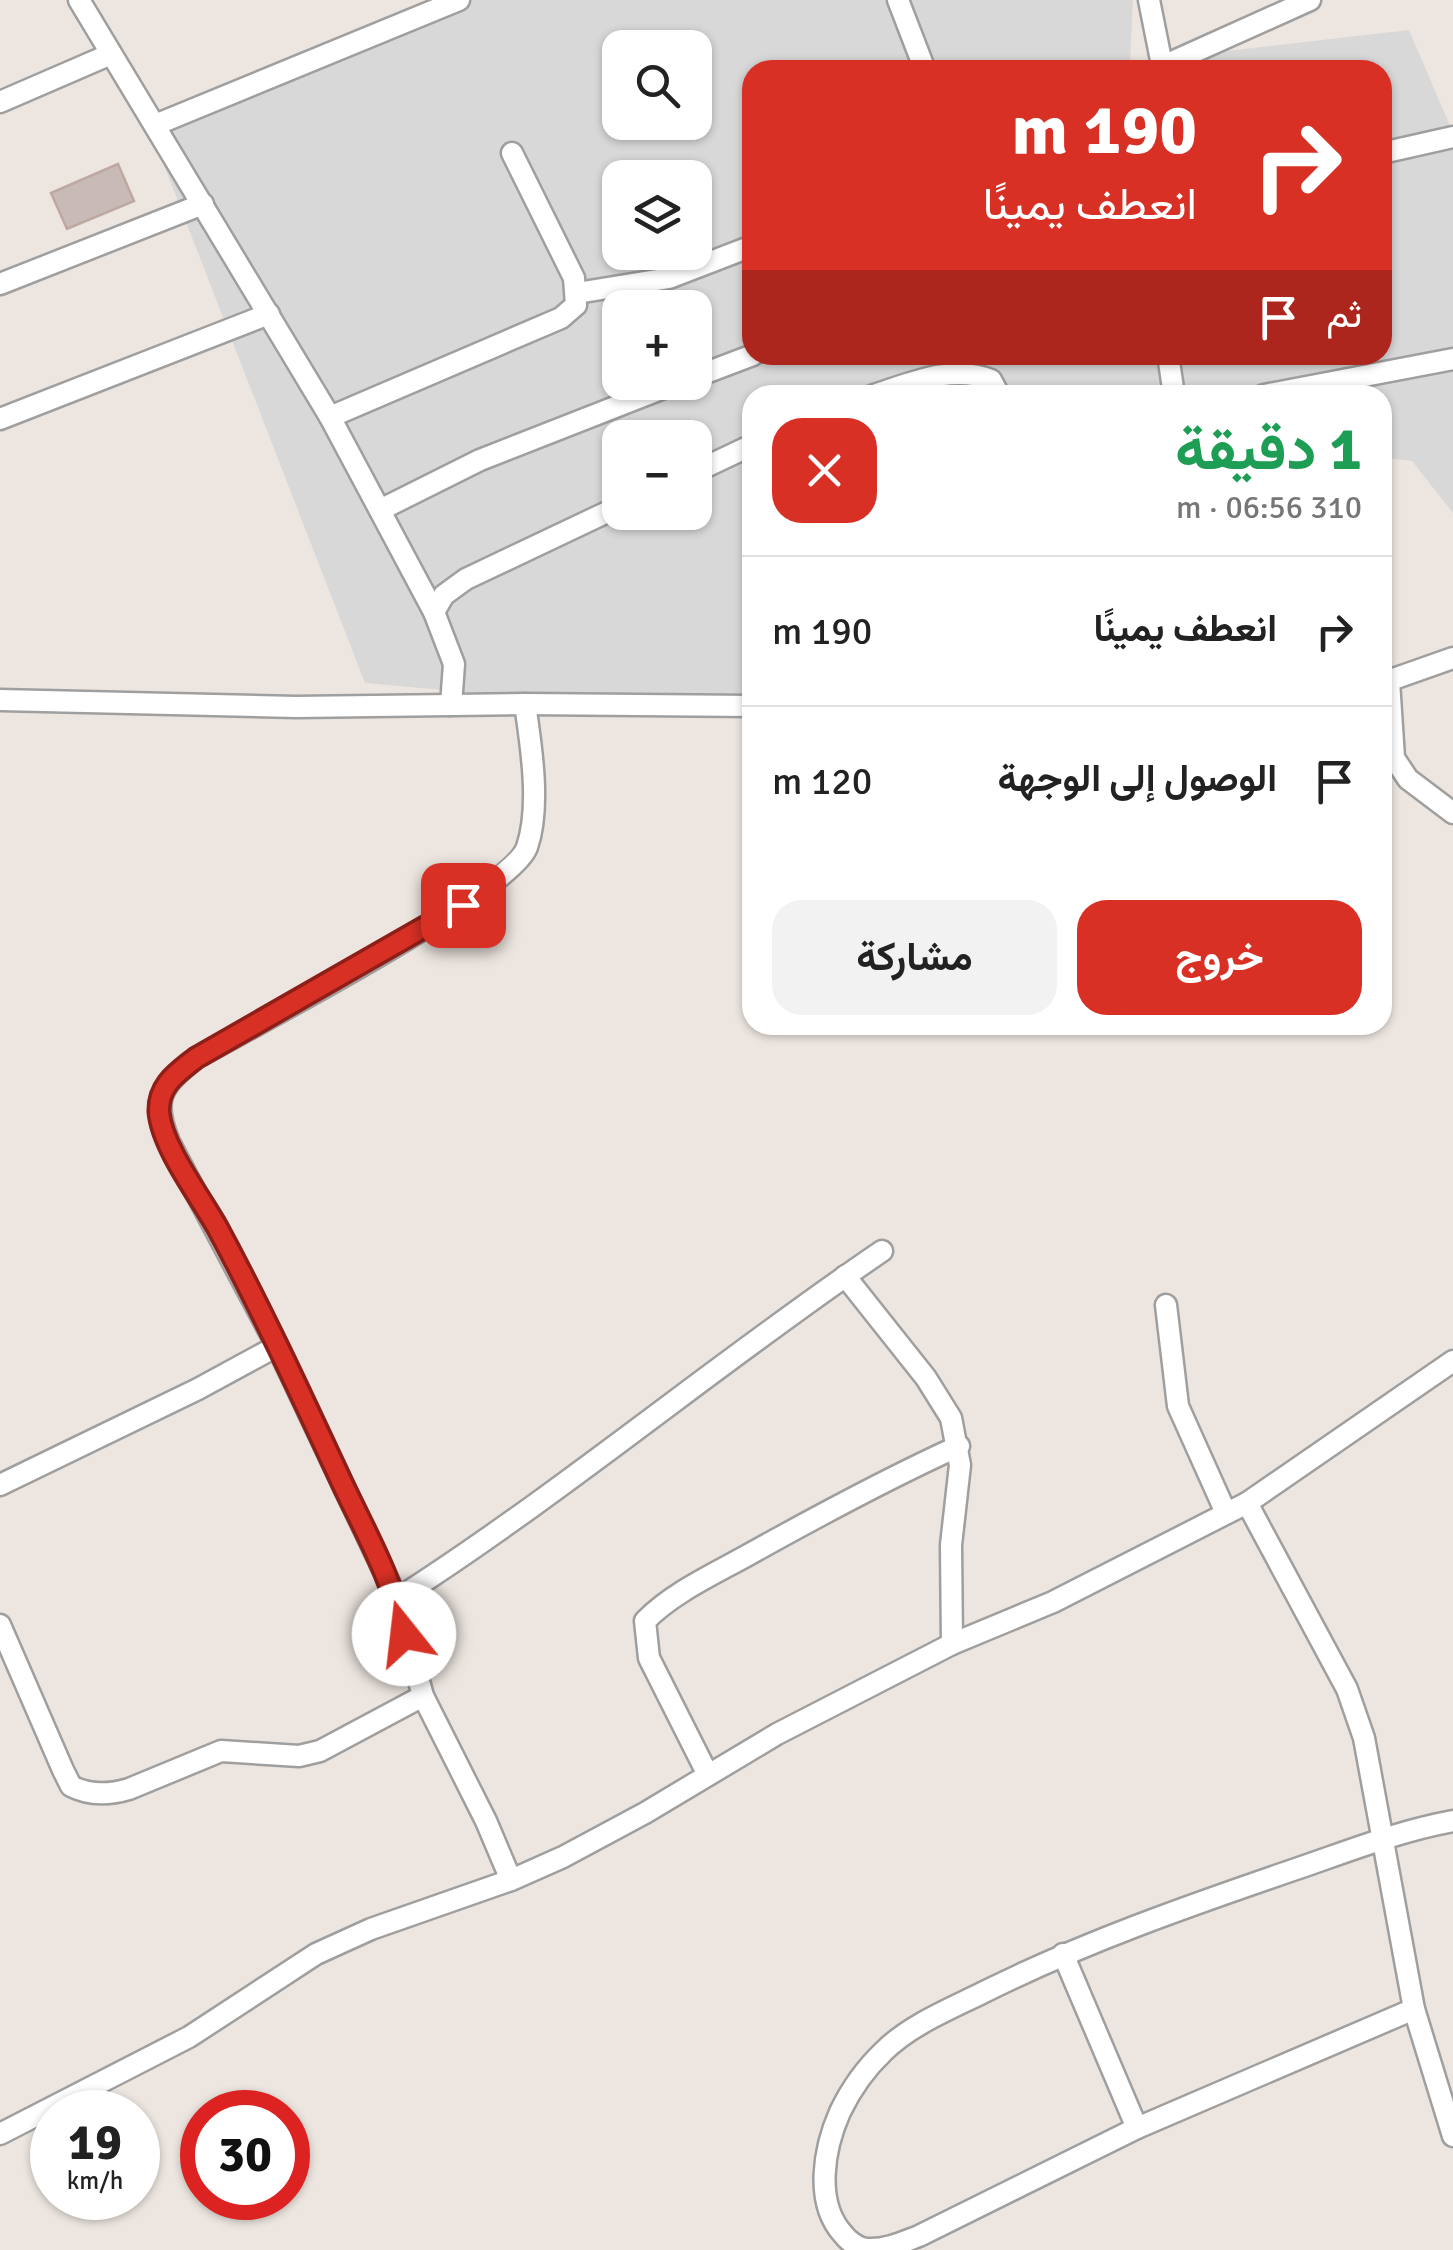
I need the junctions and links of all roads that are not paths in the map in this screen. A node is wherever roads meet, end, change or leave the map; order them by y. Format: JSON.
{"nodes":[{"id":1,"x":79,"y":0,"type":"edge"},
{"id":2,"x":459,"y":0,"type":"edge"},
{"id":3,"x":898,"y":0,"type":"edge"},
{"id":4,"x":1149,"y":0,"type":"edge"},
{"id":5,"x":1310,"y":0,"type":"edge"},
{"id":6,"x":111,"y":54,"type":"junction"},
{"id":7,"x":921,"y":60,"type":"edge"},
{"id":8,"x":1161,"y":60,"type":"edge"},
{"id":9,"x":1180,"y":60,"type":"edge"},
{"id":10,"x":0,"y":102,"type":"edge"},
{"id":11,"x":155,"y":125,"type":"junction"},
{"id":12,"x":1453,"y":138,"type":"edge"},
{"id":13,"x":1392,"y":151,"type":"edge"},
{"id":14,"x":512,"y":153,"type":"dead end"},
{"id":15,"x":204,"y":204,"type":"junction"},
{"id":16,"x":742,"y":250,"type":"edge"},
{"id":17,"x":0,"y":284,"type":"edge"},
{"id":18,"x":577,"y":293,"type":"junction"},
{"id":19,"x":269,"y":314,"type":"junction"},
{"id":20,"x":742,"y":359,"type":"edge"},
{"id":21,"x":1453,"y":360,"type":"edge"},
{"id":22,"x":712,"y":370,"type":"edge"},
{"id":23,"x":906,"y":385,"type":"edge"},
{"id":24,"x":994,"y":385,"type":"edge"},
{"id":25,"x":1318,"y":385,"type":"edge"},
{"id":26,"x":633,"y":400,"type":"edge"},
{"id":27,"x":330,"y":417,"type":"junction"},
{"id":28,"x":0,"y":419,"type":"edge"},
{"id":29,"x":742,"y":450,"type":"edge"},
{"id":30,"x":712,"y":464,"type":"edge"},
{"id":31,"x":380,"y":510,"type":"junction"},
{"id":32,"x":602,"y":515,"type":"edge"},
{"id":33,"x":434,"y":612,"type":"junction"},
{"id":34,"x":1453,"y":658,"type":"edge"},
{"id":35,"x":1392,"y":680,"type":"edge"},
{"id":36,"x":0,"y":700,"type":"edge"},
{"id":37,"x":524,"y":704,"type":"junction"},
{"id":38,"x":451,"y":705,"type":"junction"},
{"id":39,"x":742,"y":706,"type":"edge"},
{"id":40,"x":1392,"y":760,"type":"edge"},
{"id":41,"x":1453,"y":813,"type":"edge"},
{"id":42,"x":882,"y":1251,"type":"dead end"},
{"id":43,"x":845,"y":1276,"type":"junction"},
{"id":44,"x":1166,"y":1305,"type":"dead end"},
{"id":45,"x":277,"y":1346,"type":"junction"},
{"id":46,"x":1453,"y":1361,"type":"edge"},
{"id":47,"x":959,"y":1446,"type":"junction"},
{"id":48,"x":0,"y":1485,"type":"edge"},
{"id":49,"x":1247,"y":1503,"type":"junction"},
{"id":50,"x":1226,"y":1513,"type":"junction"},
{"id":51,"x":397,"y":1600,"type":"junction"},
{"id":52,"x":0,"y":1624,"type":"edge"},
{"id":53,"x":952,"y":1644,"type":"junction"},
{"id":54,"x":423,"y":1696,"type":"junction"},
{"id":55,"x":708,"y":1775,"type":"junction"},
{"id":56,"x":1453,"y":1821,"type":"edge"},
{"id":57,"x":1384,"y":1839,"type":"junction"},
{"id":58,"x":511,"y":1880,"type":"junction"},
{"id":59,"x":1062,"y":1954,"type":"junction"},
{"id":60,"x":1414,"y":2009,"type":"junction"},
{"id":61,"x":1137,"y":2128,"type":"junction"},
{"id":62,"x":0,"y":2134,"type":"edge"},
{"id":63,"x":1453,"y":2136,"type":"edge"}],
"edges":[{"from":1,"to":6,"type":"street"},
{"from":2,"to":11,"type":"street"},
{"from":3,"to":7,"type":"street"},
{"from":4,"to":8,"type":"street"},
{"from":5,"to":9,"type":"street"},
{"from":6,"to":10,"type":"street"},
{"from":6,"to":11,"type":"street"},
{"from":11,"to":15,"type":"street"},
{"from":12,"to":13,"type":"street"},
{"from":14,"to":18,"type":"street"},
{"from":15,"to":17,"type":"street"},
{"from":15,"to":19,"type":"street"},
{"from":16,"to":18,"type":"street"},
{"from":18,"to":27,"type":"street"},
{"from":19,"to":27,"type":"street"},
{"from":19,"to":28,"type":"street"},
{"from":20,"to":22,"type":"street"},
{"from":21,"to":25,"type":"street"},
{"from":23,"to":24,"type":"street"},
{"from":26,"to":31,"type":"street"},
{"from":27,"to":31,"type":"street"},
{"from":29,"to":30,"type":"street"},
{"from":31,"to":33,"type":"street"},
{"from":32,"to":33,"type":"street"},
{"from":33,"to":38,"type":"street"},
{"from":34,"to":35,"type":"street"},
{"from":36,"to":38,"type":"street"},
{"from":37,"to":38,"type":"street"},
{"from":37,"to":39,"type":"street"},
{"from":37,"to":45,"type":"street"},
{"from":40,"to":41,"type":"street"},
{"from":42,"to":43,"type":"street"},
{"from":43,"to":47,"type":"street"},
{"from":43,"to":51,"type":"street"},
{"from":44,"to":50,"type":"street"},
{"from":45,"to":48,"type":"street"},
{"from":45,"to":51,"type":"street"},
{"from":46,"to":49,"type":"street"},
{"from":47,"to":53,"type":"street"},
{"from":47,"to":55,"type":"street"},
{"from":49,"to":50,"type":"street"},
{"from":49,"to":57,"type":"street"},
{"from":50,"to":53,"type":"street"},
{"from":51,"to":54,"type":"street"},
{"from":52,"to":54,"type":"street"},
{"from":53,"to":55,"type":"street"},
{"from":54,"to":58,"type":"street"},
{"from":55,"to":58,"type":"street"},
{"from":56,"to":57,"type":"street"},
{"from":57,"to":59,"type":"street"},
{"from":57,"to":60,"type":"street"},
{"from":58,"to":62,"type":"street"},
{"from":59,"to":61,"type":"street"},
{"from":59,"to":61,"type":"street"},
{"from":60,"to":61,"type":"street"},
{"from":60,"to":63,"type":"street"}]}
